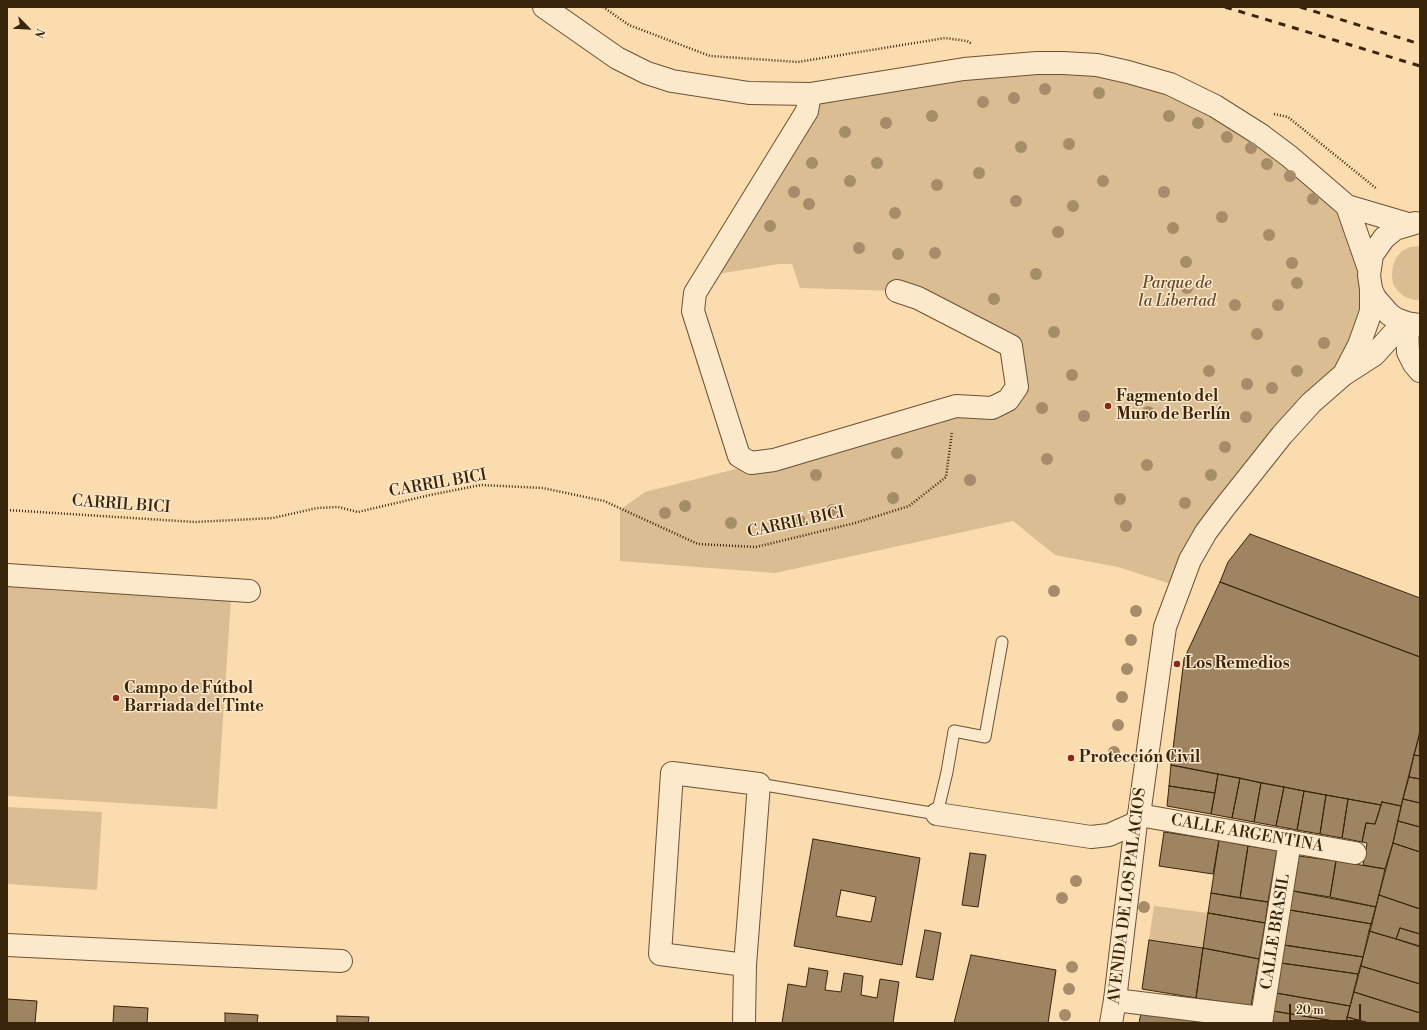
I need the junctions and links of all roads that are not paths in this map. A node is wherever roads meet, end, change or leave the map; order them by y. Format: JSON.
{"nodes":[{"id":1,"x":544,"y":7,"type":"edge"},
{"id":2,"x":810,"y":94,"type":"junction"},
{"id":3,"x":1347,"y":206,"type":"junction"},
{"id":4,"x":1416,"y":223,"type":"edge"},
{"id":5,"x":1370,"y":279,"type":"junction"},
{"id":6,"x":897,"y":291,"type":"dead end"},
{"id":7,"x":1410,"y":324,"type":"edge"},
{"id":8,"x":1374,"y":355,"type":"junction"},
{"id":9,"x":1417,"y":368,"type":"edge"},
{"id":10,"x":1343,"y":375,"type":"junction"},
{"id":11,"x":7,"y":575,"type":"edge"},
{"id":12,"x":249,"y":591,"type":"dead end"},
{"id":13,"x":1002,"y":642,"type":"dead end"},
{"id":14,"x":760,"y":784,"type":"junction"},
{"id":15,"x":937,"y":814,"type":"junction"},
{"id":16,"x":1137,"y":819,"type":"junction"},
{"id":17,"x":1290,"y":841,"type":"junction"},
{"id":18,"x":1355,"y":853,"type":"dead end"},
{"id":19,"x":7,"y":945,"type":"edge"},
{"id":20,"x":341,"y":961,"type":"dead end"},
{"id":21,"x":745,"y":965,"type":"junction"},
{"id":22,"x":1115,"y":1000,"type":"junction"},
{"id":23,"x":1262,"y":1020,"type":"edge"},
{"id":24,"x":744,"y":1023,"type":"edge"},
{"id":25,"x":1111,"y":1023,"type":"edge"}],
"edges":[{"from":1,"to":2,"type":"street"},
{"from":2,"to":3,"type":"street"},
{"from":2,"to":6,"type":"street"},
{"from":3,"to":4,"type":"street"},
{"from":3,"to":5,"type":"street"},
{"from":4,"to":5,"type":"street"},
{"from":5,"to":7,"type":"street"},
{"from":5,"to":10,"type":"street","name":"AVENIDA DE LOS PALACIOS"},
{"from":7,"to":8,"type":"street","name":"AVENIDA DE LOS PALACIOS"},
{"from":7,"to":9,"type":"street"},
{"from":8,"to":9,"type":"street"},
{"from":8,"to":10,"type":"street","name":"AVENIDA DE LOS PALACIOS"},
{"from":10,"to":16,"type":"street","name":"AVENIDA DE LOS PALACIOS"},
{"from":11,"to":12,"type":"street"},
{"from":13,"to":15,"type":"lane"},
{"from":14,"to":15,"type":"lane"},
{"from":14,"to":21,"type":"street"},
{"from":14,"to":21,"type":"street"},
{"from":15,"to":16,"type":"street"},
{"from":16,"to":17,"type":"street","name":"CALLE ARGENTINA"},
{"from":16,"to":22,"type":"street","name":"AVENIDA DE LOS PALACIOS"},
{"from":17,"to":18,"type":"street","name":"CALLE ARGENTINA"},
{"from":17,"to":23,"type":"street","name":"CALLE BRASIL"},
{"from":19,"to":20,"type":"street"},
{"from":21,"to":24,"type":"street"},
{"from":22,"to":23,"type":"street"},
{"from":22,"to":25,"type":"street","name":"AVENIDA DE LOS PALACIOS"}]}
